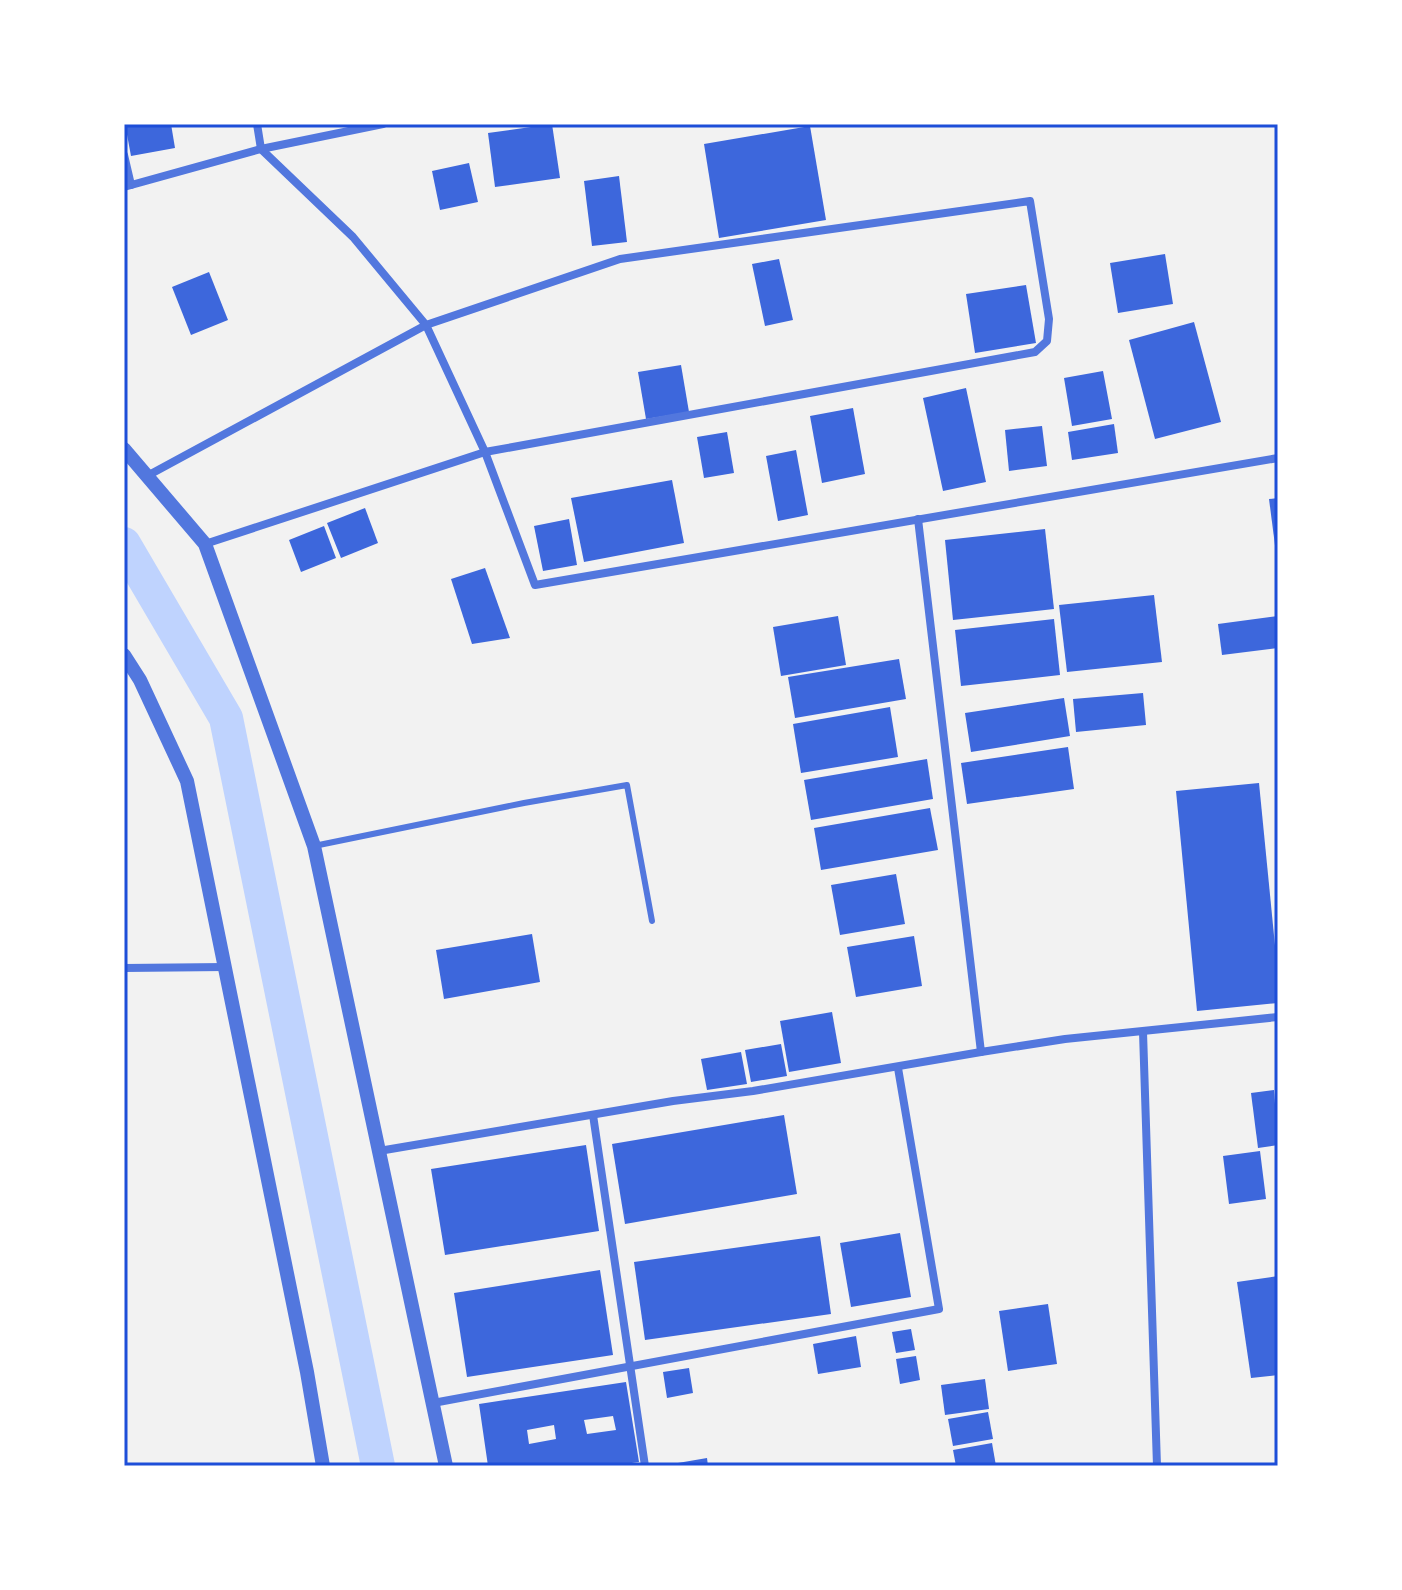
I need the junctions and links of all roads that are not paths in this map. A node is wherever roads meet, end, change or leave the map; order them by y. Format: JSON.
{"nodes":[{"id":1,"x":257,"y":124,"type":"edge"},
{"id":2,"x":383,"y":124,"type":"edge"},
{"id":3,"x":261,"y":149,"type":"junction"},
{"id":4,"x":124,"y":155,"type":"edge"},
{"id":5,"x":127,"y":186,"type":"edge"},
{"id":6,"x":426,"y":325,"type":"junction"},
{"id":7,"x":124,"y":449,"type":"edge"},
{"id":8,"x":485,"y":452,"type":"junction"},
{"id":9,"x":1278,"y":458,"type":"edge"},
{"id":10,"x":147,"y":476,"type":"junction"},
{"id":11,"x":918,"y":519,"type":"junction"},
{"id":12,"x":205,"y":544,"type":"junction"},
{"id":13,"x":124,"y":655,"type":"edge"},
{"id":14,"x":314,"y":846,"type":"junction"},
{"id":15,"x":652,"y":921,"type":"dead end"},
{"id":16,"x":225,"y":967,"type":"junction"},
{"id":17,"x":124,"y":968,"type":"edge"},
{"id":18,"x":1278,"y":1017,"type":"edge"},
{"id":19,"x":1143,"y":1032,"type":"junction"},
{"id":20,"x":981,"y":1052,"type":"junction"},
{"id":21,"x":898,"y":1068,"type":"junction"},
{"id":22,"x":593,"y":1115,"type":"junction"},
{"id":23,"x":379,"y":1151,"type":"junction"},
{"id":24,"x":630,"y":1367,"type":"junction"},
{"id":25,"x":433,"y":1403,"type":"junction"},
{"id":26,"x":323,"y":1466,"type":"edge"},
{"id":27,"x":446,"y":1466,"type":"edge"},
{"id":28,"x":645,"y":1466,"type":"edge"},
{"id":29,"x":1157,"y":1466,"type":"edge"}],
"edges":[{"from":1,"to":3,"type":"street"},
{"from":2,"to":3,"type":"street"},
{"from":3,"to":5,"type":"street"},
{"from":3,"to":6,"type":"street"},
{"from":4,"to":5,"type":"street"},
{"from":6,"to":8,"type":"street"},
{"from":6,"to":8,"type":"street"},
{"from":6,"to":10,"type":"street"},
{"from":7,"to":10,"type":"street"},
{"from":8,"to":11,"type":"street"},
{"from":8,"to":12,"type":"street"},
{"from":9,"to":11,"type":"street"},
{"from":10,"to":12,"type":"street"},
{"from":11,"to":20,"type":"street"},
{"from":12,"to":14,"type":"street"},
{"from":13,"to":16,"type":"street"},
{"from":14,"to":15,"type":"lane"},
{"from":14,"to":23,"type":"street"},
{"from":16,"to":17,"type":"street"},
{"from":16,"to":26,"type":"street"},
{"from":18,"to":19,"type":"street"},
{"from":19,"to":20,"type":"street"},
{"from":19,"to":29,"type":"street"},
{"from":20,"to":21,"type":"street"},
{"from":21,"to":22,"type":"street"},
{"from":21,"to":24,"type":"street"},
{"from":22,"to":23,"type":"street"},
{"from":22,"to":24,"type":"street"},
{"from":23,"to":25,"type":"street"},
{"from":24,"to":25,"type":"street"},
{"from":24,"to":28,"type":"street"},
{"from":25,"to":27,"type":"street"}]}
